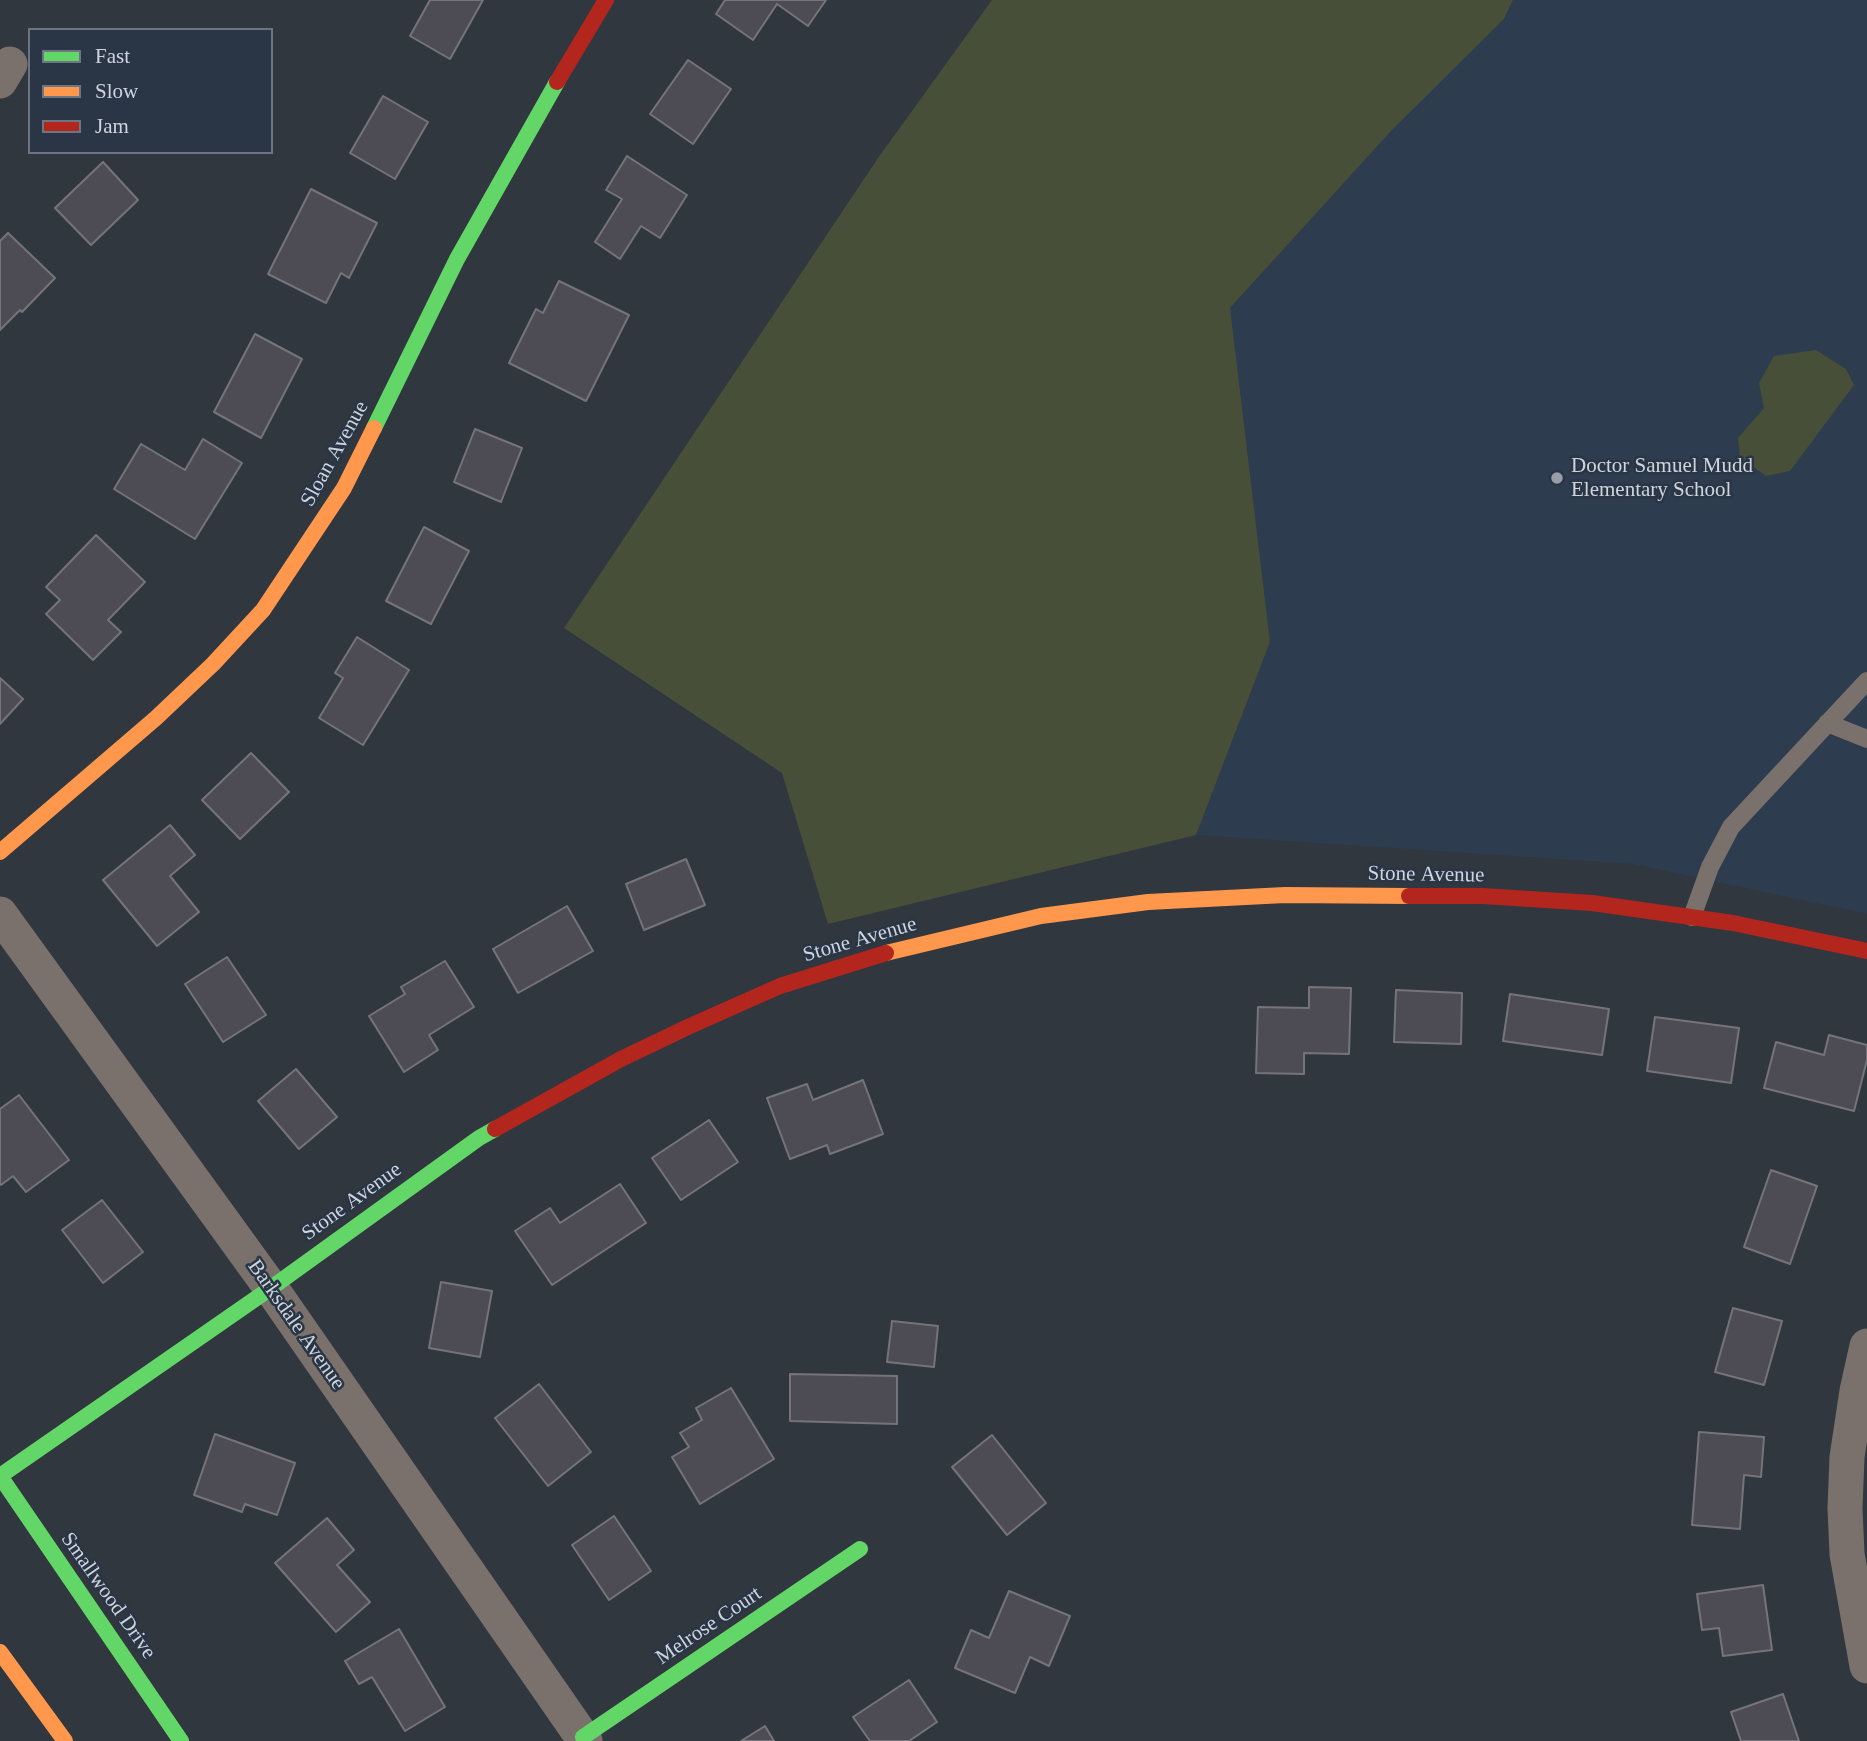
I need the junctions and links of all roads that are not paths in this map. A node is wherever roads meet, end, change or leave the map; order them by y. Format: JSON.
{"nodes":[{"id":1,"x":606,"y":0,"type":"edge"},
{"id":2,"x":1867,"y":681,"type":"edge"},
{"id":3,"x":1827,"y":723,"type":"junction"},
{"id":4,"x":1867,"y":739,"type":"edge"},
{"id":5,"x":0,"y":852,"type":"edge"},
{"id":6,"x":0,"y":914,"type":"edge"},
{"id":7,"x":1692,"y":917,"type":"junction"},
{"id":8,"x":1867,"y":951,"type":"edge"},
{"id":9,"x":271,"y":1288,"type":"junction"},
{"id":10,"x":1867,"y":1346,"type":"edge"},
{"id":11,"x":0,"y":1476,"type":"edge"},
{"id":12,"x":860,"y":1549,"type":"dead end"},
{"id":13,"x":0,"y":1652,"type":"edge"},
{"id":14,"x":1867,"y":1666,"type":"edge"},
{"id":15,"x":584,"y":1739,"type":"edge"},
{"id":16,"x":65,"y":1741,"type":"edge"},
{"id":17,"x":181,"y":1741,"type":"edge"}],
"edges":[{"from":1,"to":5,"type":"street","name":"Sloan Avenue"},
{"from":2,"to":3,"type":"lane"},
{"from":3,"to":4,"type":"lane"},
{"from":3,"to":7,"type":"lane"},
{"from":6,"to":9,"type":"street","name":"Barksdale Avenue"},
{"from":7,"to":8,"type":"street","name":"Stone Avenue"},
{"from":7,"to":9,"type":"street","name":"Stone Avenue"},
{"from":9,"to":11,"type":"street","name":"Stone Avenue"},
{"from":9,"to":15,"type":"street","name":"Barksdale Avenue"},
{"from":10,"to":14,"type":"street"},
{"from":11,"to":17,"type":"street","name":"Smallwood Drive"},
{"from":12,"to":15,"type":"street","name":"Melrose Court"},
{"from":13,"to":16,"type":"street"}]}
